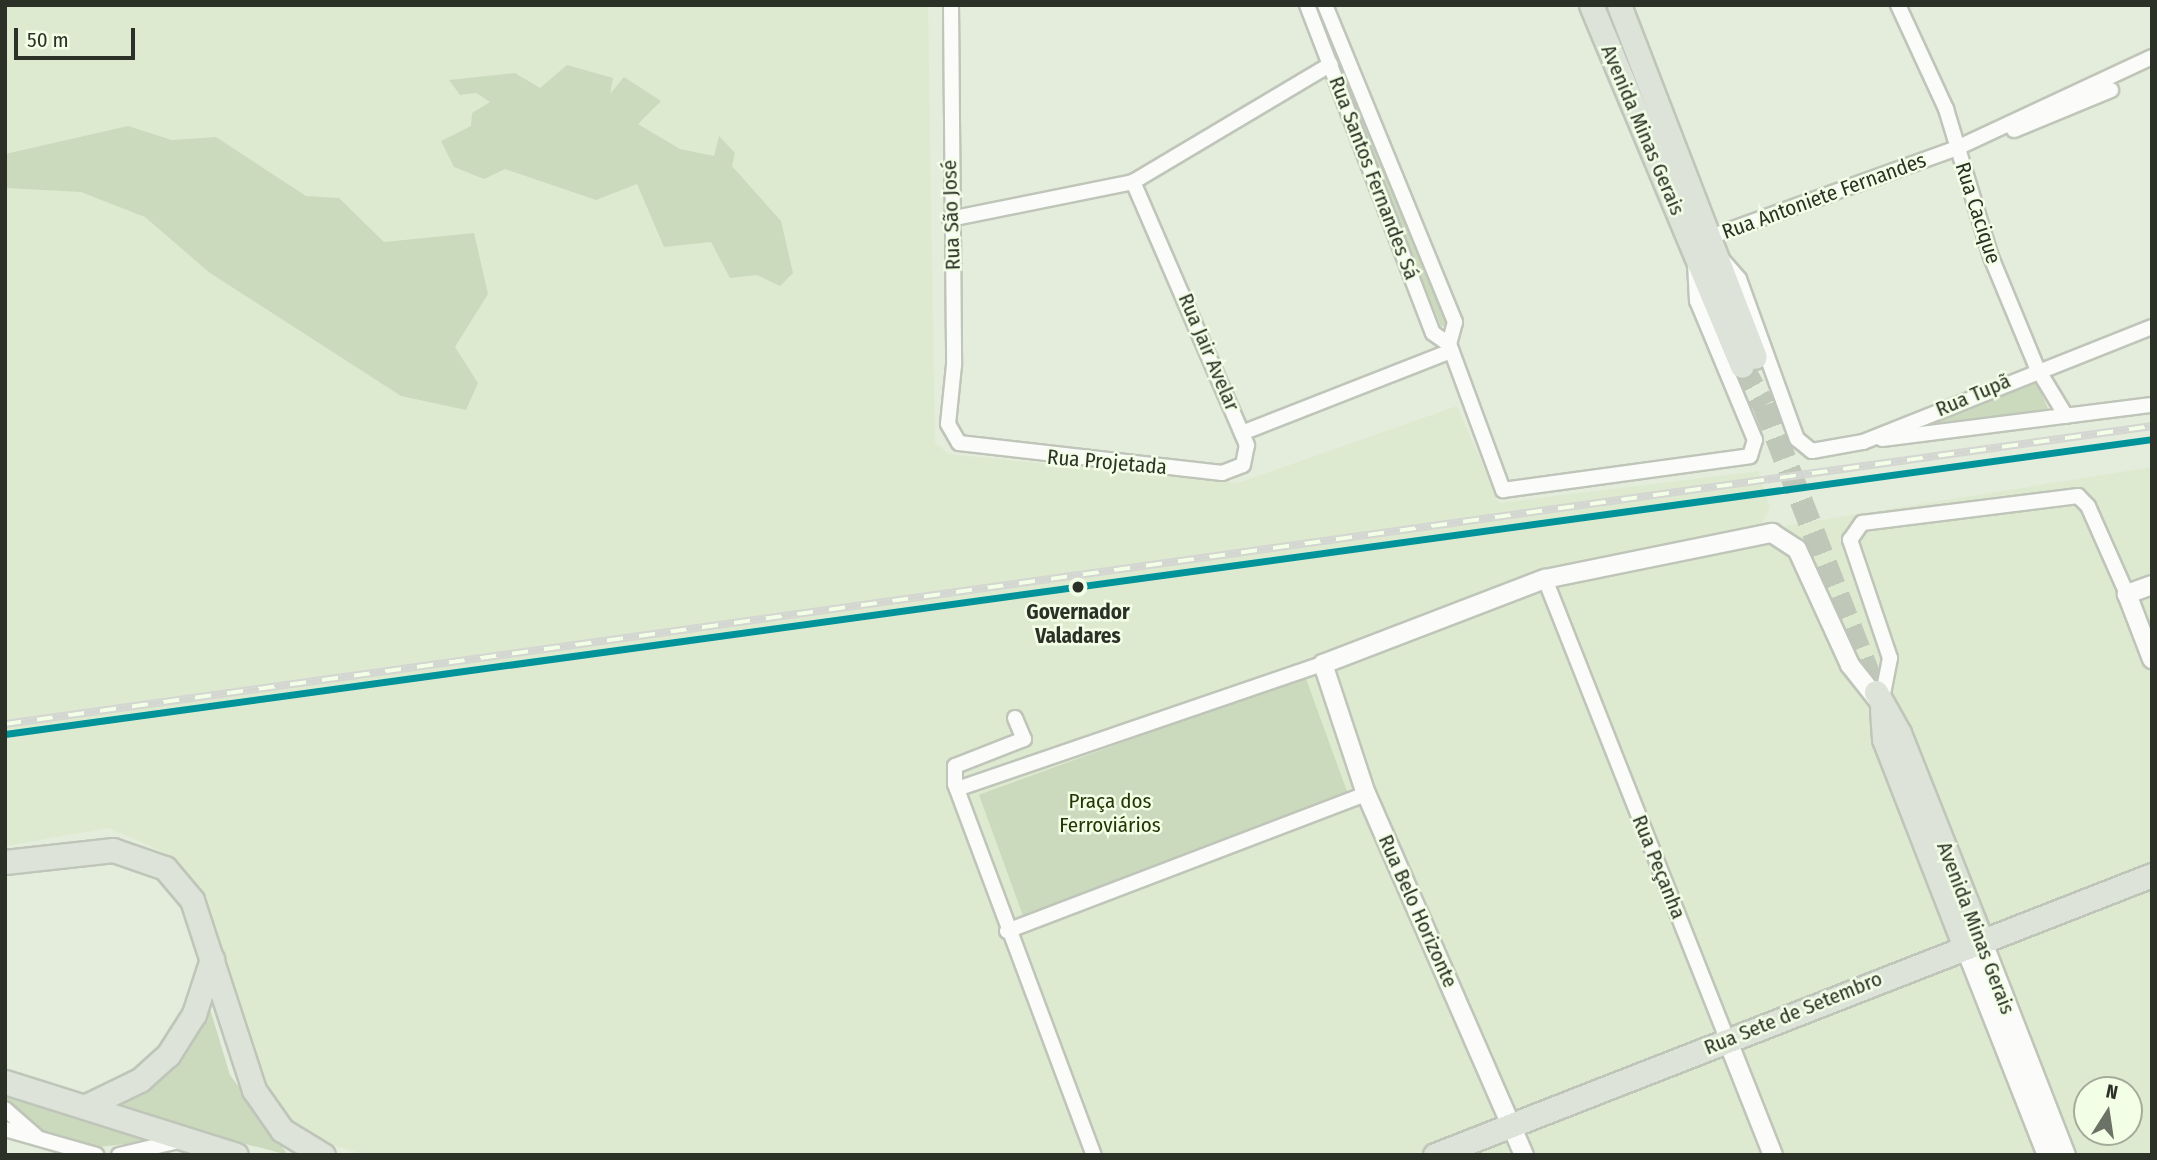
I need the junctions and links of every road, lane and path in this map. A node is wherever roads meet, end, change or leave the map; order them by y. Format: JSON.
{"nodes":[{"id":1,"x":951,"y":5,"type":"edge"},
{"id":2,"x":1307,"y":5,"type":"edge"},
{"id":3,"x":1325,"y":5,"type":"edge"},
{"id":4,"x":1591,"y":5,"type":"edge"},
{"id":5,"x":1619,"y":5,"type":"edge"},
{"id":6,"x":1898,"y":5,"type":"edge"},
{"id":7,"x":2152,"y":57,"type":"edge"},
{"id":8,"x":1331,"y":64,"type":"junction"},
{"id":9,"x":2111,"y":90,"type":"dead end"},
{"id":10,"x":1975,"y":138,"type":"junction"},
{"id":11,"x":1957,"y":148,"type":"junction"},
{"id":12,"x":1133,"y":182,"type":"junction"},
{"id":13,"x":950,"y":219,"type":"junction"},
{"id":14,"x":1708,"y":249,"type":"junction"},
{"id":15,"x":2152,"y":327,"type":"edge"},
{"id":16,"x":1450,"y":348,"type":"junction"},
{"id":17,"x":1749,"y":363,"type":"tunnel mouth"},
{"id":18,"x":2037,"y":368,"type":"junction"},
{"id":19,"x":2152,"y":405,"type":"edge"},
{"id":20,"x":2066,"y":416,"type":"junction"},
{"id":21,"x":948,"y":424,"type":"joint"},
{"id":22,"x":1242,"y":433,"type":"junction"},
{"id":23,"x":1797,"y":439,"type":"joint"},
{"id":24,"x":1863,"y":442,"type":"junction"},
{"id":25,"x":1503,"y":490,"type":"joint"},
{"id":26,"x":1545,"y":579,"type":"junction"},
{"id":27,"x":2152,"y":584,"type":"edge"},
{"id":28,"x":2127,"y":594,"type":"junction"},
{"id":29,"x":2152,"y":659,"type":"edge"},
{"id":30,"x":1323,"y":664,"type":"junction"},
{"id":31,"x":1879,"y":698,"type":"junction"},
{"id":32,"x":1015,"y":718,"type":"dead end"},
{"id":33,"x":957,"y":789,"type":"junction"},
{"id":34,"x":1366,"y":794,"type":"junction"},
{"id":35,"x":5,"y":862,"type":"edge"},
{"id":36,"x":2152,"y":875,"type":"edge"},
{"id":37,"x":1007,"y":931,"type":"junction"},
{"id":38,"x":1972,"y":940,"type":"junction"},
{"id":39,"x":212,"y":959,"type":"junction"},
{"id":40,"x":1727,"y":1039,"type":"junction"},
{"id":41,"x":5,"y":1082,"type":"edge"},
{"id":42,"x":86,"y":1106,"type":"junction"},
{"id":43,"x":5,"y":1110,"type":"edge"},
{"id":44,"x":1513,"y":1123,"type":"junction"},
{"id":45,"x":5,"y":1129,"type":"edge"},
{"id":46,"x":42,"y":1140,"type":"junction"},
{"id":47,"x":183,"y":1140,"type":"junction"},
{"id":48,"x":158,"y":1152,"type":"edge"},
{"id":49,"x":67,"y":1155,"type":"edge"},
{"id":50,"x":96,"y":1155,"type":"edge"},
{"id":51,"x":119,"y":1155,"type":"edge"},
{"id":52,"x":236,"y":1155,"type":"edge"},
{"id":53,"x":323,"y":1155,"type":"edge"},
{"id":54,"x":1094,"y":1155,"type":"edge"},
{"id":55,"x":1435,"y":1155,"type":"edge"},
{"id":56,"x":1524,"y":1155,"type":"edge"},
{"id":57,"x":1773,"y":1155,"type":"edge"},
{"id":58,"x":2046,"y":1155,"type":"edge"},
{"id":59,"x":2065,"y":1155,"type":"edge"}],
"edges":[{"from":1,"to":13,"type":"street","name":"Rua São José"},
{"from":2,"to":8,"type":"street","name":"Rua Santos Fernandes Sá"},
{"from":3,"to":16,"type":"street","name":"Rua Santos Fernandes Sá"},
{"from":4,"to":14,"type":"main road","name":"Avenida Minas Gerais"},
{"from":5,"to":14,"type":"main road","name":"Avenida Minas Gerais"},
{"from":6,"to":11,"type":"street","name":"Rua Cacique"},
{"from":7,"to":10,"type":"street","name":"Rua Antoniete Fernandes"},
{"from":8,"to":12,"type":"street"},
{"from":8,"to":16,"type":"street","name":"Rua Santos Fernandes Sá"},
{"from":9,"to":10,"type":"street","name":"Rua Antoniete Fernandes"},
{"from":10,"to":11,"type":"street","name":"Rua Antoniete Fernandes"},
{"from":11,"to":14,"type":"street","name":"Rua Antoniete Fernandes"},
{"from":11,"to":18,"type":"street","name":"Rua Cacique"},
{"from":12,"to":13,"type":"street"},
{"from":12,"to":22,"type":"street","name":"Rua Jair Avelar"},
{"from":13,"to":21,"type":"street","name":"Rua São José"},
{"from":14,"to":17,"type":"main road","name":"Avenida Minas Gerais"},
{"from":14,"to":23,"type":"street","name":"Avenida Minas Gerais"},
{"from":14,"to":25,"type":"street","name":"Avenida Minas Gerais"},
{"from":15,"to":18,"type":"street","name":"Rua Tupã"},
{"from":16,"to":22,"type":"street","name":"Rua Jair Avelar"},
{"from":16,"to":25,"type":"street","name":"Rua Santos Fernandes Sá"},
{"from":18,"to":20,"type":"street","name":"Rua Cacique"},
{"from":18,"to":24,"type":"street","name":"Rua Tupã"},
{"from":19,"to":20,"type":"street"},
{"from":20,"to":24,"type":"street"},
{"from":21,"to":22,"type":"street","name":"Rua Projetada"},
{"from":23,"to":24,"type":"street","name":"Rua Tupã"},
{"from":26,"to":30,"type":"street"},
{"from":26,"to":31,"type":"street","name":"Avenida Minas Gerais"},
{"from":26,"to":40,"type":"street","name":"Rua Peçanha"},
{"from":27,"to":28,"type":"street"},
{"from":28,"to":29,"type":"street"},
{"from":28,"to":31,"type":"street"},
{"from":30,"to":33,"type":"street"},
{"from":30,"to":34,"type":"street","name":"Rua Belo Horizonte"},
{"from":31,"to":38,"type":"main road","name":"Avenida Minas Gerais"},
{"from":32,"to":33,"type":"street"},
{"from":33,"to":37,"type":"street"},
{"from":34,"to":37,"type":"street"},
{"from":34,"to":44,"type":"street","name":"Rua Belo Horizonte"},
{"from":35,"to":39,"type":"main road"},
{"from":36,"to":38,"type":"main road","name":"Rua Sete de Setembro"},
{"from":37,"to":54,"type":"street"},
{"from":38,"to":40,"type":"main road","name":"Rua Sete de Setembro"},
{"from":38,"to":58,"type":"main road","name":"Avenida Minas Gerais"},
{"from":38,"to":59,"type":"main road","name":"Avenida Minas Gerais"},
{"from":39,"to":42,"type":"main road"},
{"from":39,"to":53,"type":"main road"},
{"from":40,"to":44,"type":"main road","name":"Rua Sete de Setembro"},
{"from":40,"to":57,"type":"street","name":"Rua Peçanha"},
{"from":41,"to":42,"type":"main road"},
{"from":42,"to":47,"type":"main road"},
{"from":43,"to":46,"type":"street"},
{"from":44,"to":55,"type":"main road","name":"Rua Sete de Setembro"},
{"from":44,"to":56,"type":"street","name":"Rua Belo Horizonte"},
{"from":45,"to":46,"type":"street"},
{"from":46,"to":49,"type":"street"},
{"from":46,"to":50,"type":"street"},
{"from":47,"to":48,"type":"street"},
{"from":47,"to":52,"type":"main road"},
{"from":48,"to":51,"type":"street"}]}
